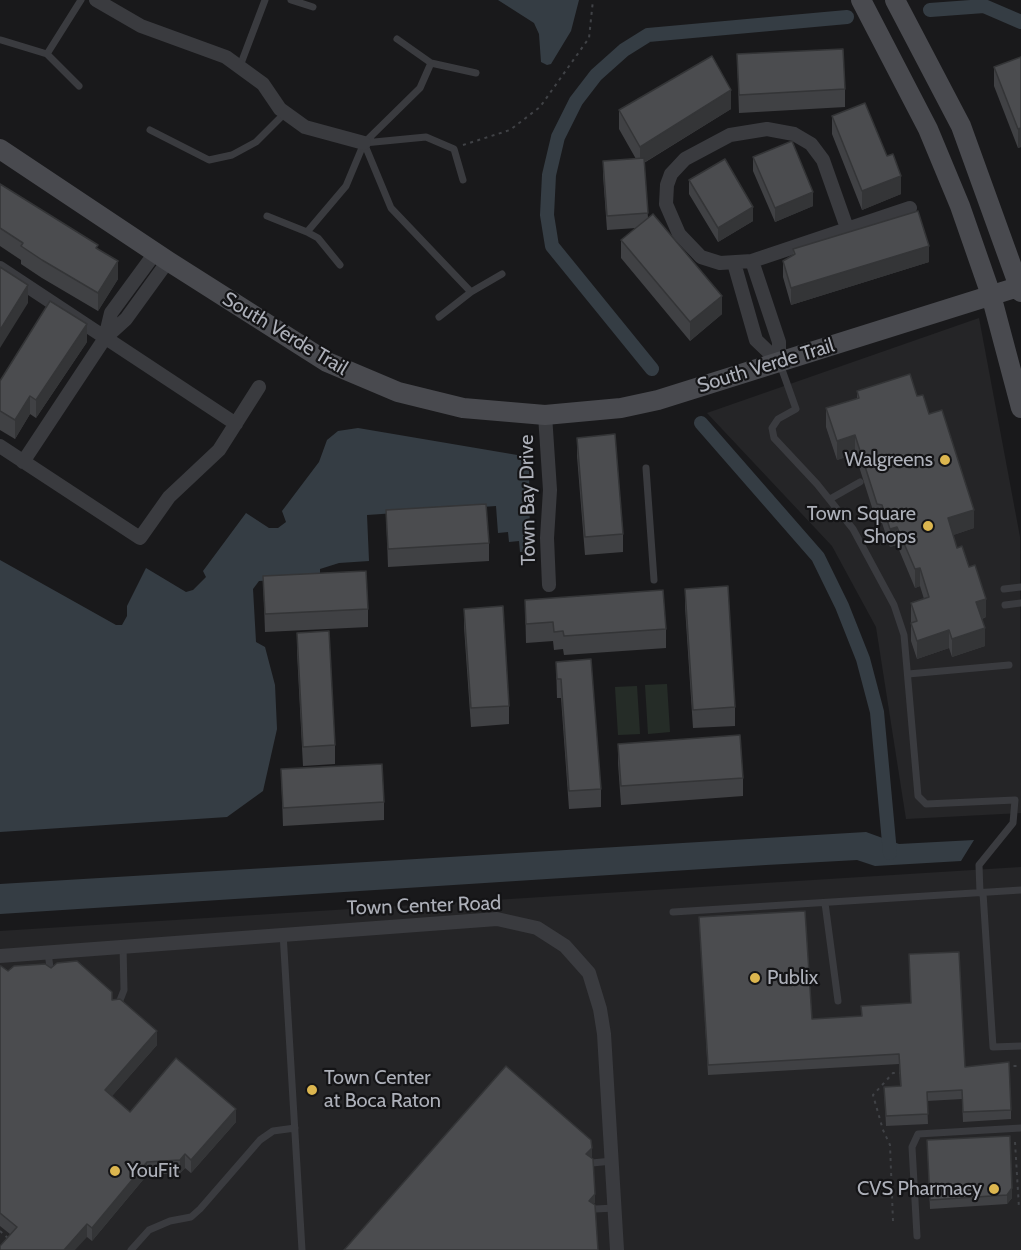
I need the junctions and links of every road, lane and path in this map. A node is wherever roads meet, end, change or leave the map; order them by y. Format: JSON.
{"nodes":[{"id":1,"x":81,"y":0,"type":"edge"},
{"id":2,"x":96,"y":0,"type":"edge"},
{"id":3,"x":265,"y":0,"type":"edge"},
{"id":4,"x":291,"y":0,"type":"edge"},
{"id":5,"x":593,"y":0,"type":"edge"},
{"id":6,"x":861,"y":0,"type":"edge"},
{"id":7,"x":896,"y":0,"type":"edge"},
{"id":8,"x":312,"y":7,"type":"dead end"},
{"id":9,"x":398,"y":39,"type":"dead end"},
{"id":10,"x":2,"y":40,"type":"dead end"},
{"id":11,"x":47,"y":54,"type":"junction"},
{"id":12,"x":431,"y":63,"type":"junction"},
{"id":13,"x":240,"y":66,"type":"junction"},
{"id":14,"x":476,"y":73,"type":"dead end"},
{"id":15,"x":79,"y":86,"type":"dead end"},
{"id":16,"x":285,"y":113,"type":"junction"},
{"id":17,"x":150,"y":130,"type":"dead end"},
{"id":18,"x":364,"y":143,"type":"junction"},
{"id":19,"x":0,"y":149,"type":"edge"},
{"id":20,"x":454,"y":149,"type":"junction"},
{"id":21,"x":463,"y":180,"type":"dead end"},
{"id":22,"x":910,"y":208,"type":"dead end"},
{"id":23,"x":267,"y":216,"type":"dead end"},
{"id":24,"x":847,"y":228,"type":"junction"},
{"id":25,"x":307,"y":232,"type":"junction"},
{"id":26,"x":161,"y":257,"type":"junction"},
{"id":27,"x":752,"y":261,"type":"junction"},
{"id":28,"x":734,"y":263,"type":"junction"},
{"id":29,"x":340,"y":265,"type":"dead end"},
{"id":30,"x":0,"y":268,"type":"edge"},
{"id":31,"x":502,"y":274,"type":"dead end"},
{"id":32,"x":1021,"y":288,"type":"edge"},
{"id":33,"x":471,"y":292,"type":"junction"},
{"id":34,"x":991,"y":295,"type":"junction"},
{"id":35,"x":439,"y":317,"type":"dead end"},
{"id":36,"x":105,"y":338,"type":"junction"},
{"id":37,"x":779,"y":362,"type":"junction"},
{"id":38,"x":259,"y":387,"type":"dead end"},
{"id":39,"x":1021,"y":408,"type":"edge"},
{"id":40,"x":545,"y":415,"type":"junction"},
{"id":41,"x":236,"y":424,"type":"junction"},
{"id":42,"x":0,"y":446,"type":"edge"},
{"id":43,"x":23,"y":462,"type":"junction"},
{"id":44,"x":646,"y":468,"type":"dead end"},
{"id":45,"x":860,"y":482,"type":"dead end"},
{"id":46,"x":830,"y":499,"type":"junction"},
{"id":47,"x":654,"y":580,"type":"dead end"},
{"id":48,"x":549,"y":585,"type":"dead end"},
{"id":49,"x":1021,"y":587,"type":"edge"},
{"id":50,"x":1004,"y":589,"type":"dead end"},
{"id":51,"x":1021,"y":603,"type":"edge"},
{"id":52,"x":1005,"y":605,"type":"dead end"},
{"id":53,"x":1009,"y":665,"type":"dead end"},
{"id":54,"x":908,"y":674,"type":"junction"},
{"id":55,"x":1021,"y":890,"type":"edge"},
{"id":56,"x":981,"y":893,"type":"junction"},
{"id":57,"x":825,"y":903,"type":"junction"},
{"id":58,"x":673,"y":912,"type":"dead end"},
{"id":59,"x":283,"y":933,"type":"junction"},
{"id":60,"x":123,"y":946,"type":"junction"},
{"id":61,"x":48,"y":952,"type":"junction"},
{"id":62,"x":0,"y":956,"type":"edge"},
{"id":63,"x":51,"y":976,"type":"edge"},
{"id":64,"x":838,"y":1001,"type":"dead end"},
{"id":65,"x":116,"y":1009,"type":"edge"},
{"id":66,"x":1021,"y":1046,"type":"edge"},
{"id":67,"x":1021,"y":1065,"type":"edge"},
{"id":68,"x":998,"y":1067,"type":"edge"},
{"id":69,"x":904,"y":1073,"type":"edge"},
{"id":70,"x":295,"y":1128,"type":"junction"},
{"id":71,"x":1021,"y":1128,"type":"edge"},
{"id":72,"x":1015,"y":1142,"type":"dead end"},
{"id":73,"x":612,"y":1161,"type":"junction"},
{"id":74,"x":592,"y":1162,"type":"edge"},
{"id":75,"x":615,"y":1208,"type":"junction"},
{"id":76,"x":1019,"y":1208,"type":"dead end"},
{"id":77,"x":595,"y":1209,"type":"edge"},
{"id":78,"x":893,"y":1221,"type":"dead end"},
{"id":79,"x":0,"y":1231,"type":"edge"},
{"id":80,"x":917,"y":1236,"type":"dead end"},
{"id":81,"x":14,"y":1244,"type":"edge"},
{"id":82,"x":131,"y":1250,"type":"edge"},
{"id":83,"x":302,"y":1250,"type":"edge"},
{"id":84,"x":617,"y":1250,"type":"edge"}],
"edges":[{"from":1,"to":11,"type":"lane"},
{"from":2,"to":13,"type":"street"},
{"from":3,"to":13,"type":"lane"},
{"from":4,"to":8,"type":"lane"},
{"from":5,"to":20,"type":"path"},
{"from":6,"to":34,"type":"street"},
{"from":7,"to":32,"type":"street"},
{"from":9,"to":12,"type":"lane"},
{"from":10,"to":11,"type":"lane"},
{"from":11,"to":15,"type":"lane"},
{"from":12,"to":14,"type":"lane"},
{"from":12,"to":18,"type":"lane"},
{"from":13,"to":16,"type":"street"},
{"from":16,"to":17,"type":"lane"},
{"from":16,"to":18,"type":"street"},
{"from":18,"to":20,"type":"lane"},
{"from":18,"to":25,"type":"lane"},
{"from":18,"to":33,"type":"lane"},
{"from":19,"to":26,"type":"street","name":"South Verde Trail"},
{"from":20,"to":21,"type":"lane"},
{"from":22,"to":24,"type":"street"},
{"from":23,"to":25,"type":"lane"},
{"from":24,"to":27,"type":"street"},
{"from":24,"to":28,"type":"street"},
{"from":25,"to":29,"type":"lane"},
{"from":26,"to":36,"type":"street"},
{"from":26,"to":40,"type":"street","name":"South Verde Trail"},
{"from":27,"to":28,"type":"street"},
{"from":27,"to":37,"type":"street"},
{"from":28,"to":37,"type":"street"},
{"from":30,"to":36,"type":"street"},
{"from":31,"to":33,"type":"lane"},
{"from":32,"to":34,"type":"street","name":"South Verde Trail"},
{"from":33,"to":35,"type":"lane"},
{"from":34,"to":37,"type":"street","name":"South Verde Trail"},
{"from":34,"to":39,"type":"street"},
{"from":36,"to":41,"type":"street"},
{"from":36,"to":43,"type":"street"},
{"from":37,"to":40,"type":"street","name":"South Verde Trail"},
{"from":37,"to":46,"type":"lane"},
{"from":38,"to":41,"type":"street"},
{"from":40,"to":48,"type":"street","name":"Town Bay Drive"},
{"from":41,"to":43,"type":"street"},
{"from":42,"to":43,"type":"street"},
{"from":44,"to":47,"type":"lane"},
{"from":45,"to":46,"type":"lane"},
{"from":46,"to":54,"type":"lane"},
{"from":49,"to":50,"type":"lane"},
{"from":51,"to":52,"type":"lane"},
{"from":53,"to":54,"type":"lane"},
{"from":54,"to":56,"type":"lane"},
{"from":55,"to":56,"type":"lane"},
{"from":56,"to":57,"type":"lane"},
{"from":56,"to":66,"type":"lane"},
{"from":57,"to":58,"type":"lane"},
{"from":57,"to":64,"type":"lane"},
{"from":59,"to":60,"type":"street","name":"Town Center Road"},
{"from":59,"to":70,"type":"lane"},
{"from":59,"to":73,"type":"street","name":"Town Center Road"},
{"from":60,"to":61,"type":"street","name":"Town Center Road"},
{"from":60,"to":65,"type":"lane"},
{"from":61,"to":62,"type":"street","name":"Town Center Road"},
{"from":61,"to":63,"type":"lane"},
{"from":67,"to":68,"type":"path"},
{"from":69,"to":78,"type":"path"},
{"from":70,"to":82,"type":"lane"},
{"from":70,"to":83,"type":"lane"},
{"from":71,"to":80,"type":"lane"},
{"from":72,"to":76,"type":"path"},
{"from":73,"to":74,"type":"lane"},
{"from":73,"to":75,"type":"street","name":"Town Center Road"},
{"from":75,"to":77,"type":"lane"},
{"from":75,"to":84,"type":"street","name":"Town Center Road"},
{"from":79,"to":81,"type":"path"}]}
